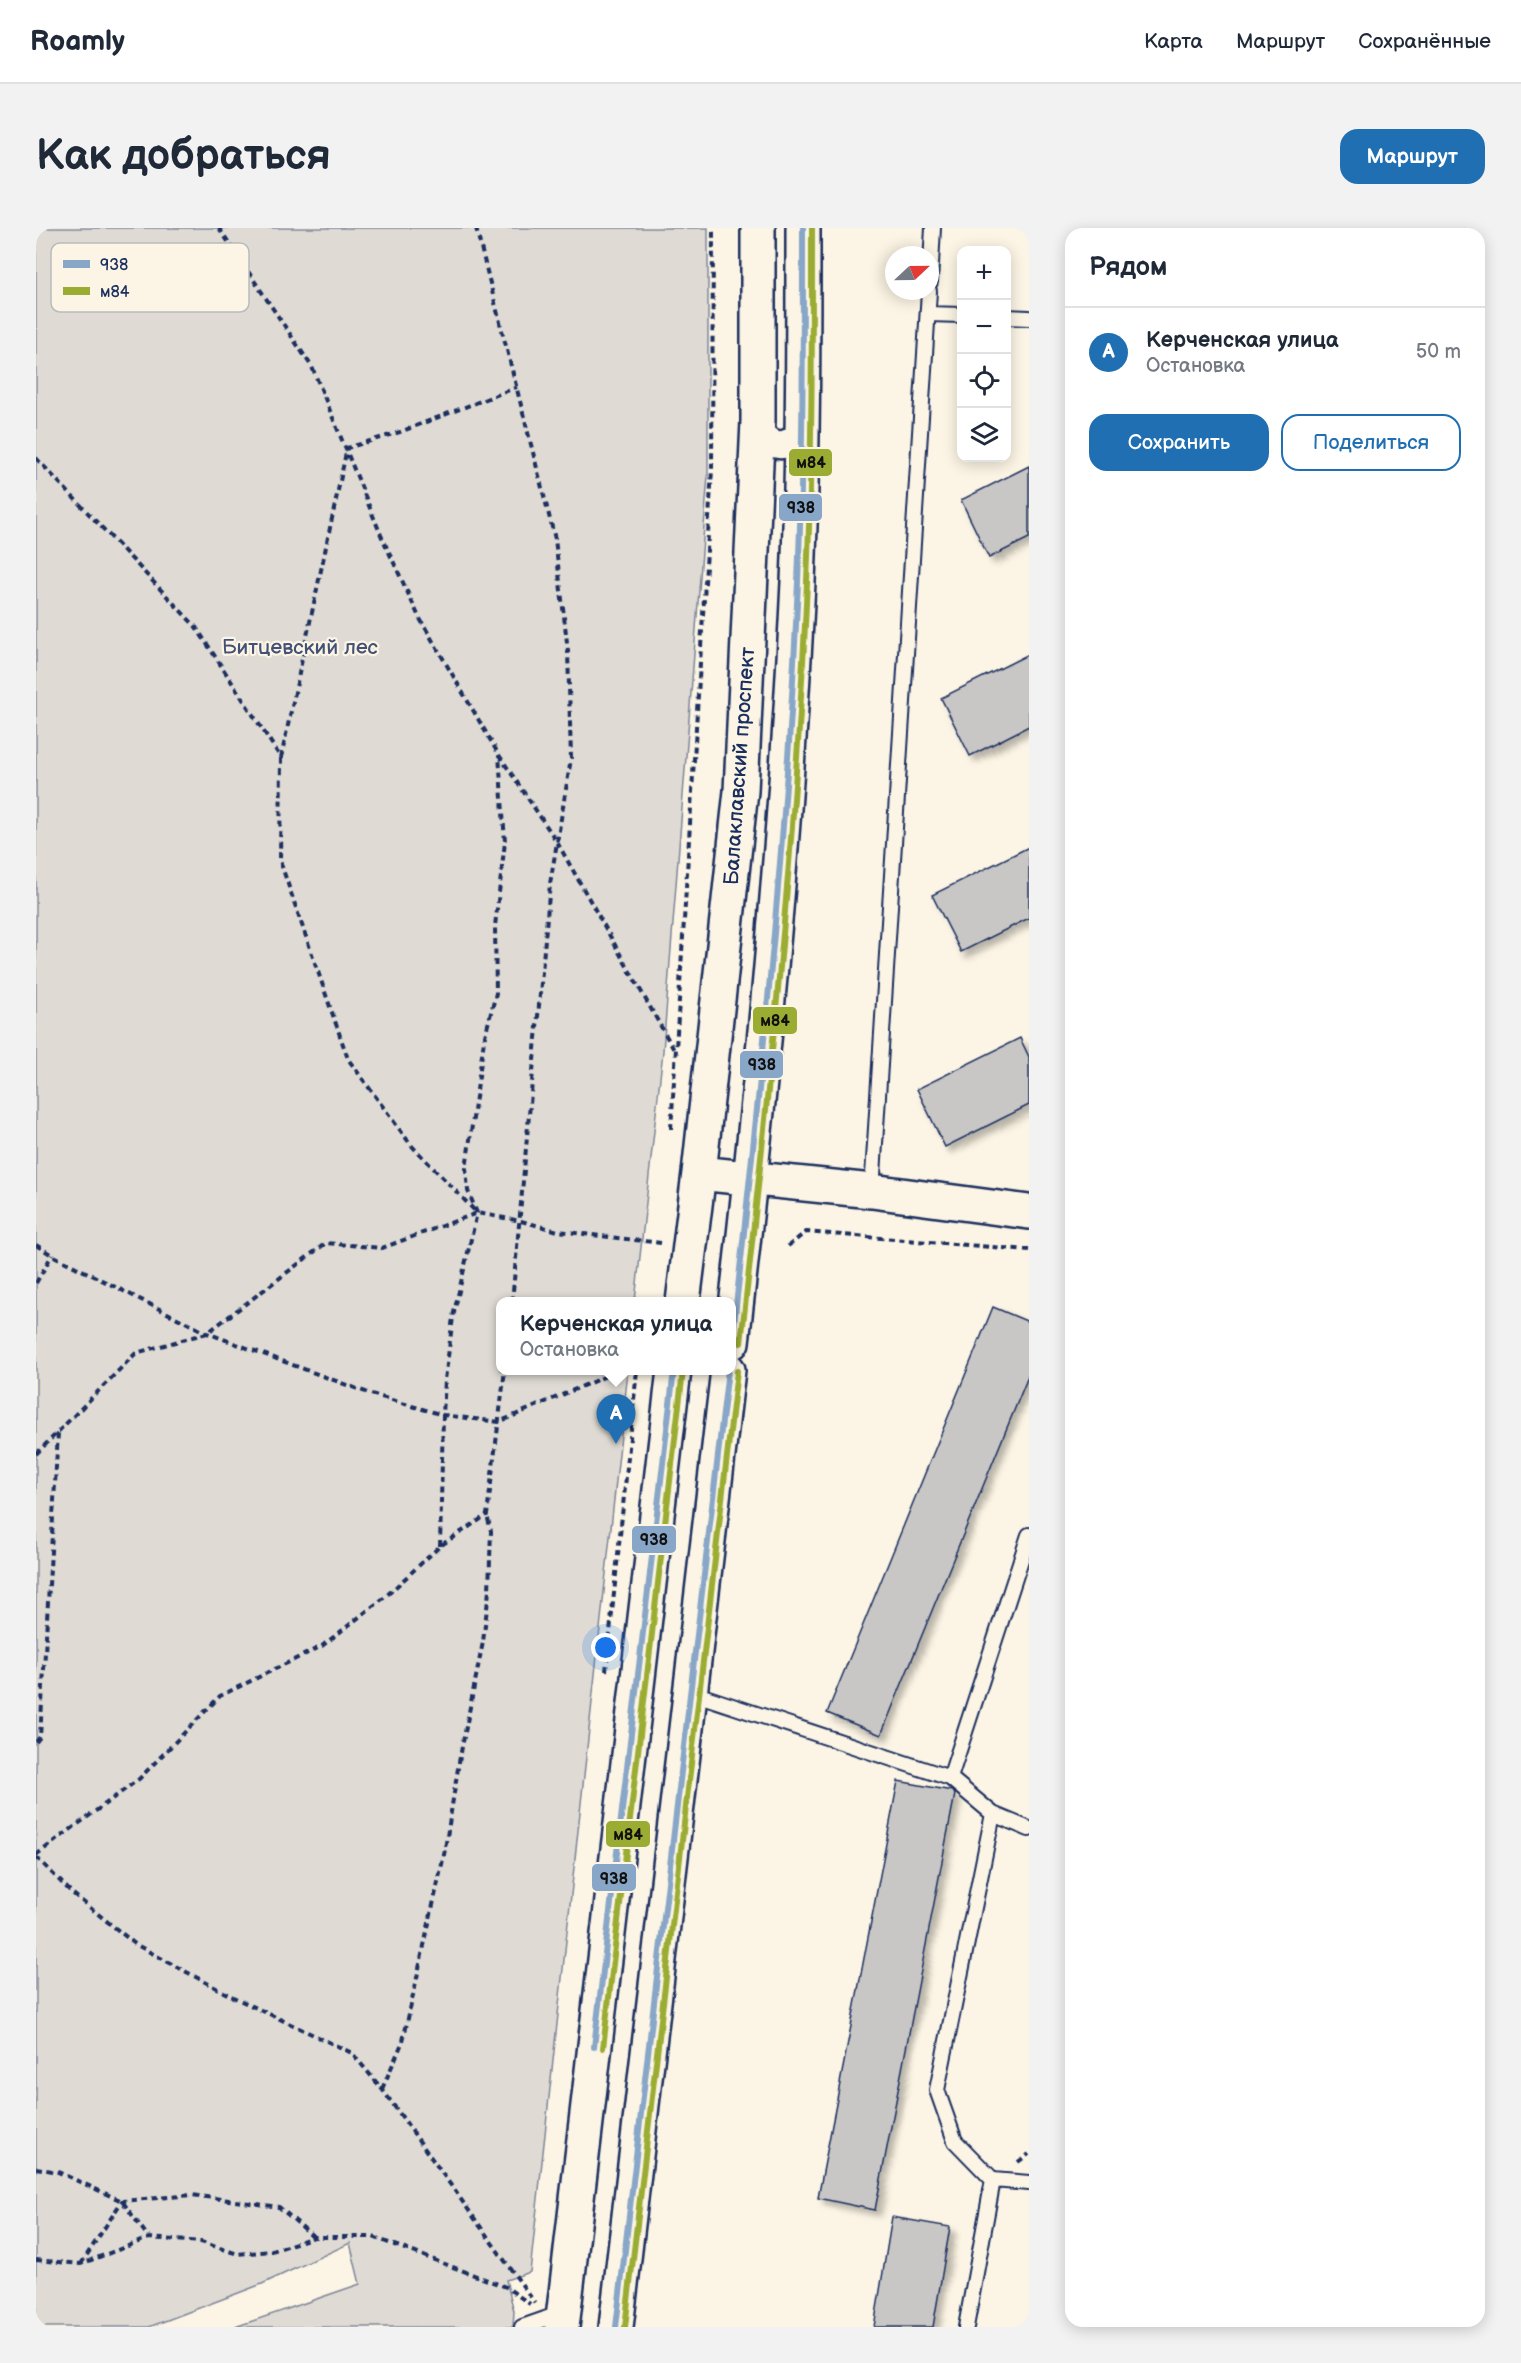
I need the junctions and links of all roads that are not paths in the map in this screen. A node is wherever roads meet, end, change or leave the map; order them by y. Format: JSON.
{"nodes":[{"id":1,"x":758,"y":228,"type":"edge"},
{"id":2,"x":803,"y":228,"type":"edge"},
{"id":3,"x":933,"y":228,"type":"edge"},
{"id":4,"x":932,"y":246,"type":"edge"},
{"id":5,"x":929,"y":300,"type":"edge"},
{"id":6,"x":928,"y":314,"type":"junction"},
{"id":7,"x":957,"y":315,"type":"edge"},
{"id":8,"x":1011,"y":317,"type":"edge"},
{"id":9,"x":1029,"y":318,"type":"edge"},
{"id":10,"x":758,"y":421,"type":"junction"},
{"id":11,"x":803,"y":424,"type":"junction"},
{"id":12,"x":699,"y":1173,"type":"junction"},
{"id":13,"x":750,"y":1178,"type":"junction"},
{"id":14,"x":872,"y":1191,"type":"junction"},
{"id":15,"x":1029,"y":1212,"type":"edge"},
{"id":16,"x":684,"y":1297,"type":"edge"},
{"id":17,"x":736,"y":1306,"type":"edge"},
{"id":18,"x":674,"y":1375,"type":"edge"},
{"id":19,"x":728,"y":1375,"type":"edge"},
{"id":20,"x":1029,"y":1535,"type":"edge"},
{"id":21,"x":690,"y":1692,"type":"junction"},
{"id":22,"x":950,"y":1778,"type":"junction"},
{"id":23,"x":993,"y":1814,"type":"junction"},
{"id":24,"x":1029,"y":1829,"type":"edge"},
{"id":25,"x":993,"y":2180,"type":"junction"},
{"id":26,"x":1029,"y":2183,"type":"edge"},
{"id":27,"x":563,"y":2320,"type":"edge"},
{"id":28,"x":522,"y":2327,"type":"edge"},
{"id":29,"x":616,"y":2327,"type":"edge"},
{"id":30,"x":966,"y":2327,"type":"edge"}],
"edges":[{"from":1,"to":10,"type":"main road","name":"Балаклавский проспект"},
{"from":2,"to":11,"type":"main road"},
{"from":3,"to":4,"type":"lane"},
{"from":5,"to":6,"type":"lane"},
{"from":6,"to":7,"type":"lane"},
{"from":6,"to":14,"type":"lane"},
{"from":8,"to":9,"type":"lane"},
{"from":10,"to":11,"type":"street"},
{"from":10,"to":12,"type":"main road","name":"Балаклавский проспект"},
{"from":11,"to":13,"type":"main road"},
{"from":12,"to":13,"type":"main road"},
{"from":12,"to":16,"type":"main road","name":"Балаклавский проспект"},
{"from":13,"to":14,"type":"main road"},
{"from":13,"to":17,"type":"main road"},
{"from":14,"to":15,"type":"main road"},
{"from":18,"to":27,"type":"main road"},
{"from":19,"to":21,"type":"main road"},
{"from":20,"to":22,"type":"lane"},
{"from":21,"to":22,"type":"lane"},
{"from":21,"to":29,"type":"main road"},
{"from":22,"to":23,"type":"lane"},
{"from":23,"to":24,"type":"lane"},
{"from":23,"to":25,"type":"lane"},
{"from":25,"to":26,"type":"lane"},
{"from":25,"to":30,"type":"lane"},
{"from":27,"to":28,"type":"lane"}]}
